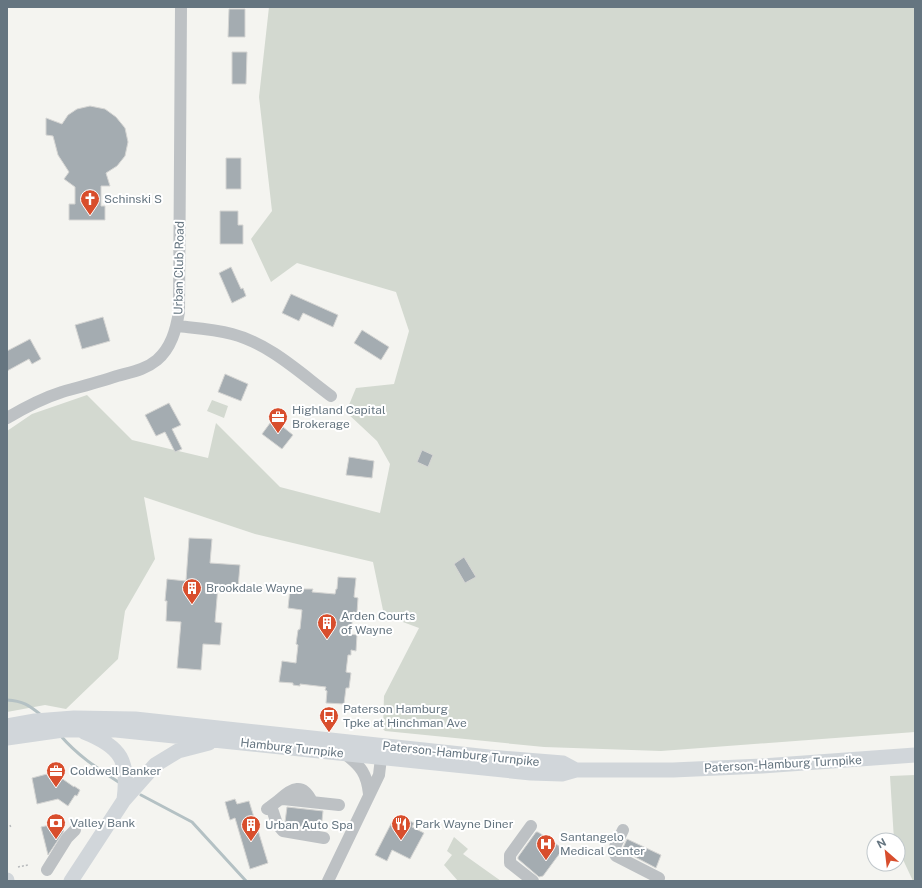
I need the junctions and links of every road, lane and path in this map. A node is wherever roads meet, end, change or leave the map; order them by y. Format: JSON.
{"nodes":[{"id":1,"x":182,"y":7,"type":"edge"},
{"id":2,"x":177,"y":326,"type":"junction"},
{"id":3,"x":331,"y":396,"type":"dead end"},
{"id":4,"x":7,"y":418,"type":"edge"},
{"id":5,"x":7,"y":726,"type":"edge"},
{"id":6,"x":54,"y":727,"type":"junction"},
{"id":7,"x":80,"y":730,"type":"junction"},
{"id":8,"x":7,"y":738,"type":"edge"},
{"id":9,"x":222,"y":741,"type":"junction"},
{"id":10,"x":381,"y":752,"type":"junction"},
{"id":11,"x":345,"y":754,"type":"junction"},
{"id":12,"x":915,"y":755,"type":"edge"},
{"id":13,"x":576,"y":770,"type":"joint"},
{"id":14,"x":369,"y":794,"type":"junction"},
{"id":15,"x":124,"y":800,"type":"junction"},
{"id":16,"x":339,"y":805,"type":"dead end"},
{"id":17,"x":10,"y":825,"type":"dead end"},
{"id":18,"x":530,"y":826,"type":"dead end"},
{"id":19,"x":11,"y":828,"type":"dead end"},
{"id":20,"x":624,"y":830,"type":"dead end"},
{"id":21,"x":77,"y":831,"type":"dead end"},
{"id":22,"x":324,"y":838,"type":"dead end"},
{"id":23,"x":28,"y":865,"type":"dead end"},
{"id":24,"x":18,"y":867,"type":"dead end"},
{"id":25,"x":50,"y":870,"type":"dead end"},
{"id":26,"x":659,"y":878,"type":"dead end"},
{"id":27,"x":71,"y":881,"type":"edge"},
{"id":28,"x":328,"y":881,"type":"edge"},
{"id":29,"x":533,"y":881,"type":"edge"}],
"edges":[{"from":1,"to":2,"type":"street","name":"Urban Club Road"},
{"from":2,"to":3,"type":"street"},
{"from":2,"to":4,"type":"street","name":"Urban Club Road"},
{"from":5,"to":6,"type":"main road","name":"Paterson-Hamburg Turnpike"},
{"from":6,"to":7,"type":"main road","name":"Hamburg Turnpike"},
{"from":6,"to":8,"type":"main road","name":"Hamburg Turnpike"},
{"from":6,"to":10,"type":"main road","name":"Paterson-Hamburg Turnpike"},
{"from":7,"to":9,"type":"main road","name":"Hamburg Turnpike"},
{"from":7,"to":15,"type":"main road"},
{"from":9,"to":11,"type":"main road","name":"Hamburg Turnpike"},
{"from":9,"to":15,"type":"main road"},
{"from":10,"to":11,"type":"main road","name":"Hamburg Turnpike"},
{"from":10,"to":13,"type":"main road","name":"Hamburg Turnpike"},
{"from":10,"to":14,"type":"street"},
{"from":11,"to":14,"type":"street"},
{"from":12,"to":13,"type":"main road","name":"Paterson-Hamburg Turnpike"},
{"from":14,"to":28,"type":"street"},
{"from":15,"to":27,"type":"main road"},
{"from":16,"to":22,"type":"street"},
{"from":17,"to":19,"type":"path"},
{"from":18,"to":29,"type":"street"},
{"from":20,"to":26,"type":"street"},
{"from":21,"to":25,"type":"street"},
{"from":23,"to":24,"type":"path"}]}
